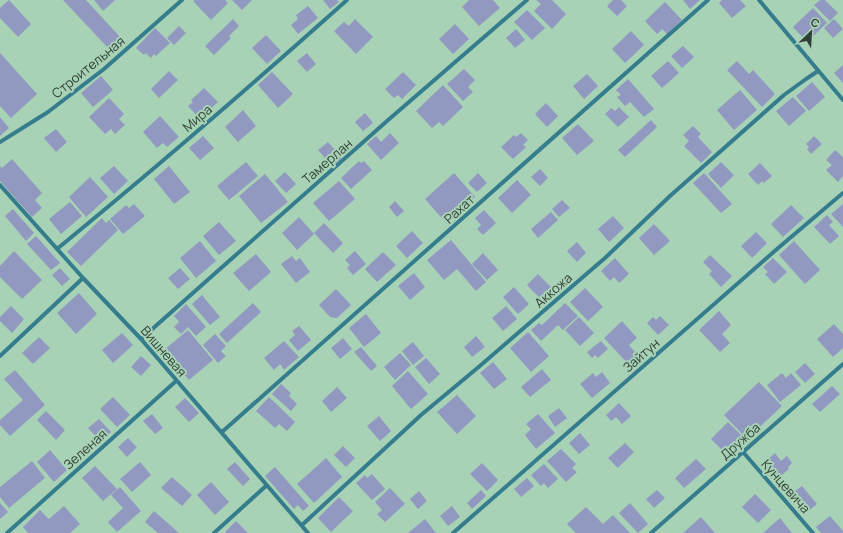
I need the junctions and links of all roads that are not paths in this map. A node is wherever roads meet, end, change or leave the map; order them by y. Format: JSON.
{"nodes":[{"id":1,"x":182,"y":0,"type":"edge"},
{"id":2,"x":347,"y":0,"type":"edge"},
{"id":3,"x":527,"y":0,"type":"edge"},
{"id":4,"x":708,"y":0,"type":"edge"},
{"id":5,"x":759,"y":0,"type":"edge"},
{"id":6,"x":818,"y":71,"type":"junction"},
{"id":7,"x":843,"y":100,"type":"edge"},
{"id":8,"x":0,"y":142,"type":"edge"},
{"id":9,"x":0,"y":185,"type":"edge"},
{"id":10,"x":843,"y":194,"type":"edge"},
{"id":11,"x":57,"y":249,"type":"junction"},
{"id":12,"x":83,"y":278,"type":"junction"},
{"id":13,"x":141,"y":339,"type":"junction"},
{"id":14,"x":0,"y":356,"type":"edge"},
{"id":15,"x":843,"y":364,"type":"edge"},
{"id":16,"x":176,"y":381,"type":"junction"},
{"id":17,"x":222,"y":432,"type":"junction"},
{"id":18,"x":743,"y":452,"type":"junction"},
{"id":19,"x":267,"y":485,"type":"junction"},
{"id":20,"x":302,"y":525,"type":"junction"},
{"id":21,"x":8,"y":533,"type":"edge"},
{"id":22,"x":214,"y":533,"type":"edge"},
{"id":23,"x":308,"y":533,"type":"edge"},
{"id":24,"x":453,"y":533,"type":"edge"},
{"id":25,"x":651,"y":533,"type":"edge"},
{"id":26,"x":813,"y":533,"type":"edge"}],
"edges":[{"from":1,"to":8,"type":"street","name":"Строительная"},
{"from":2,"to":11,"type":"street","name":"Мира"},
{"from":3,"to":13,"type":"street","name":"Тамерлан"},
{"from":4,"to":17,"type":"street","name":"Рахат"},
{"from":5,"to":6,"type":"street"},
{"from":6,"to":7,"type":"street"},
{"from":6,"to":20,"type":"street","name":"Аккожа"},
{"from":9,"to":11,"type":"street","name":"Вишневая"},
{"from":10,"to":24,"type":"street","name":"Зайтун"},
{"from":11,"to":12,"type":"street","name":"Вишневая"},
{"from":12,"to":13,"type":"street","name":"Вишневая"},
{"from":12,"to":14,"type":"street"},
{"from":13,"to":16,"type":"street","name":"Вишневая"},
{"from":15,"to":18,"type":"street","name":"Дружба"},
{"from":16,"to":17,"type":"street","name":"Вишневая"},
{"from":16,"to":21,"type":"street","name":"Зеленая"},
{"from":17,"to":19,"type":"street","name":"Вишневая"},
{"from":18,"to":25,"type":"street","name":"Дружба"},
{"from":18,"to":26,"type":"street","name":"Кунцевича"},
{"from":19,"to":20,"type":"street","name":"Вишневая"},
{"from":19,"to":22,"type":"street"},
{"from":20,"to":23,"type":"street","name":"Вишневая"}]}
